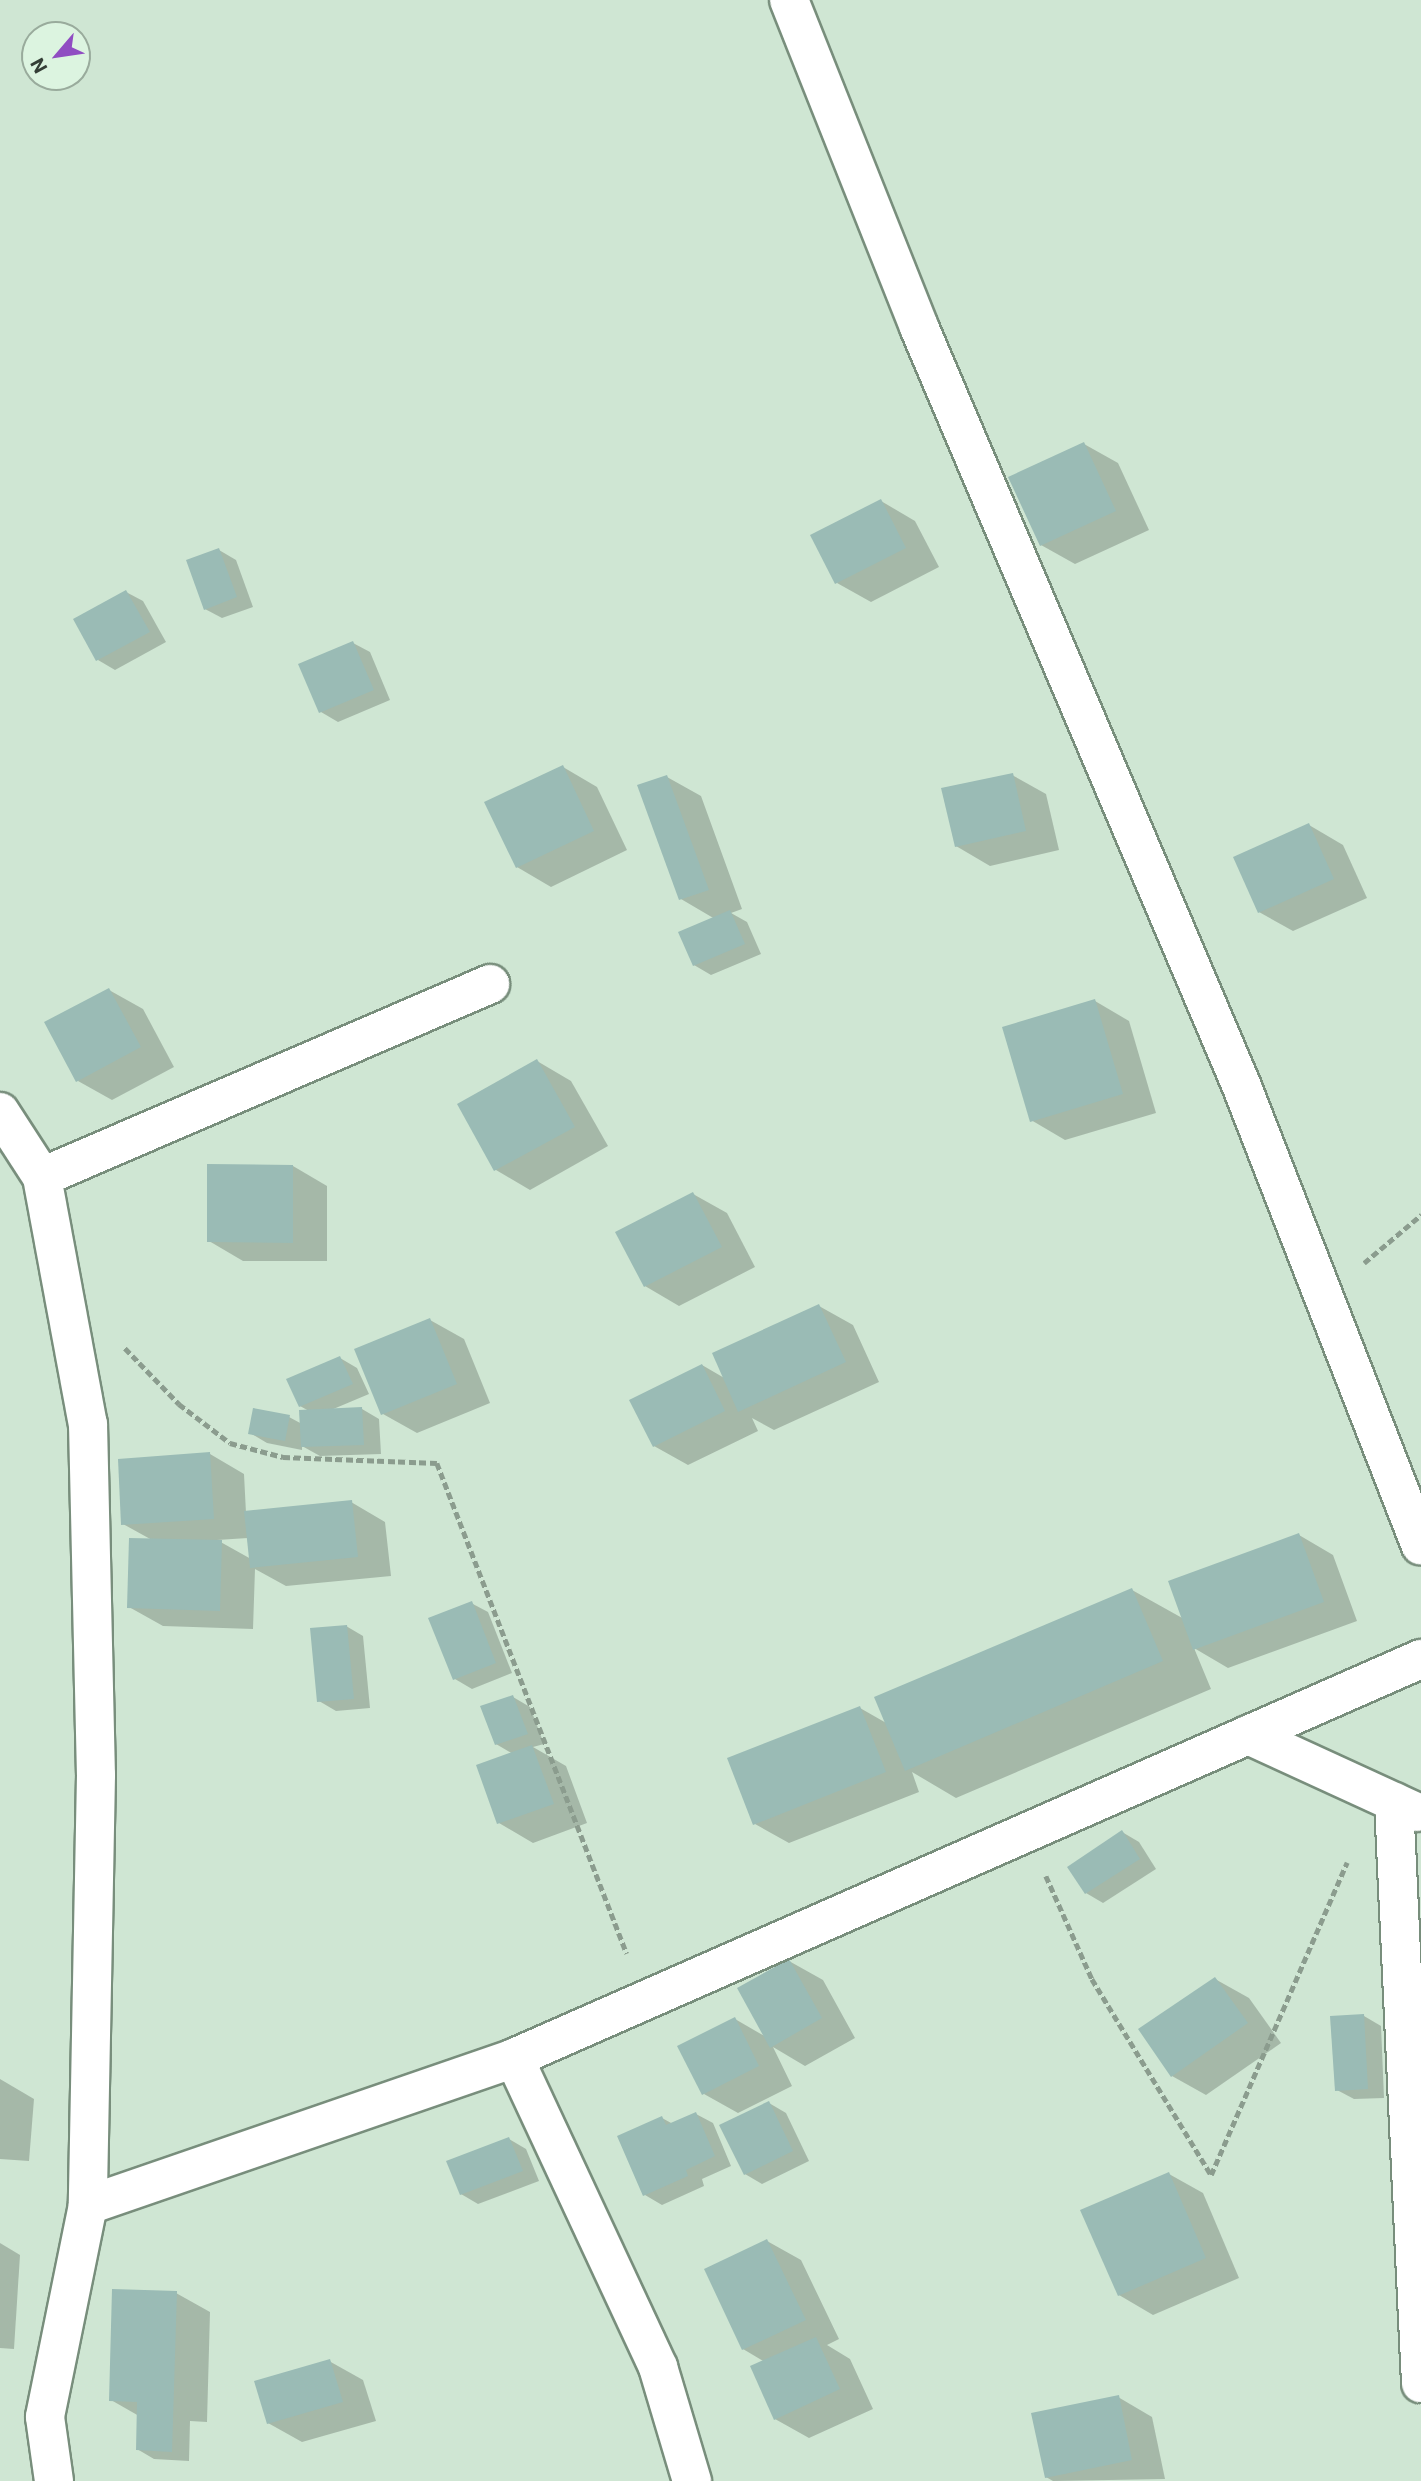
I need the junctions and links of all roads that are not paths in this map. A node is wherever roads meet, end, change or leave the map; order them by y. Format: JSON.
{"nodes":[{"id":1,"x":789,"y":0,"type":"edge"},
{"id":2,"x":490,"y":984,"type":"dead end"},
{"id":3,"x":0,"y":1112,"type":"edge"},
{"id":4,"x":42,"y":1177,"type":"junction"},
{"id":5,"x":1421,"y":1545,"type":"edge"},
{"id":6,"x":1421,"y":1659,"type":"edge"},
{"id":7,"x":1248,"y":1735,"type":"junction"},
{"id":8,"x":1397,"y":1803,"type":"edge"},
{"id":9,"x":514,"y":2058,"type":"junction"},
{"id":10,"x":88,"y":2205,"type":"junction"},
{"id":11,"x":1421,"y":2383,"type":"edge"},
{"id":12,"x":54,"y":2481,"type":"edge"},
{"id":13,"x":692,"y":2481,"type":"edge"}],
"edges":[{"from":1,"to":5,"type":"street"},
{"from":2,"to":4,"type":"street"},
{"from":3,"to":4,"type":"street"},
{"from":4,"to":10,"type":"street"},
{"from":6,"to":7,"type":"street"},
{"from":7,"to":8,"type":"street"},
{"from":7,"to":9,"type":"street"},
{"from":8,"to":11,"type":"street"},
{"from":9,"to":10,"type":"street"},
{"from":9,"to":13,"type":"street"},
{"from":10,"to":12,"type":"street"}]}
